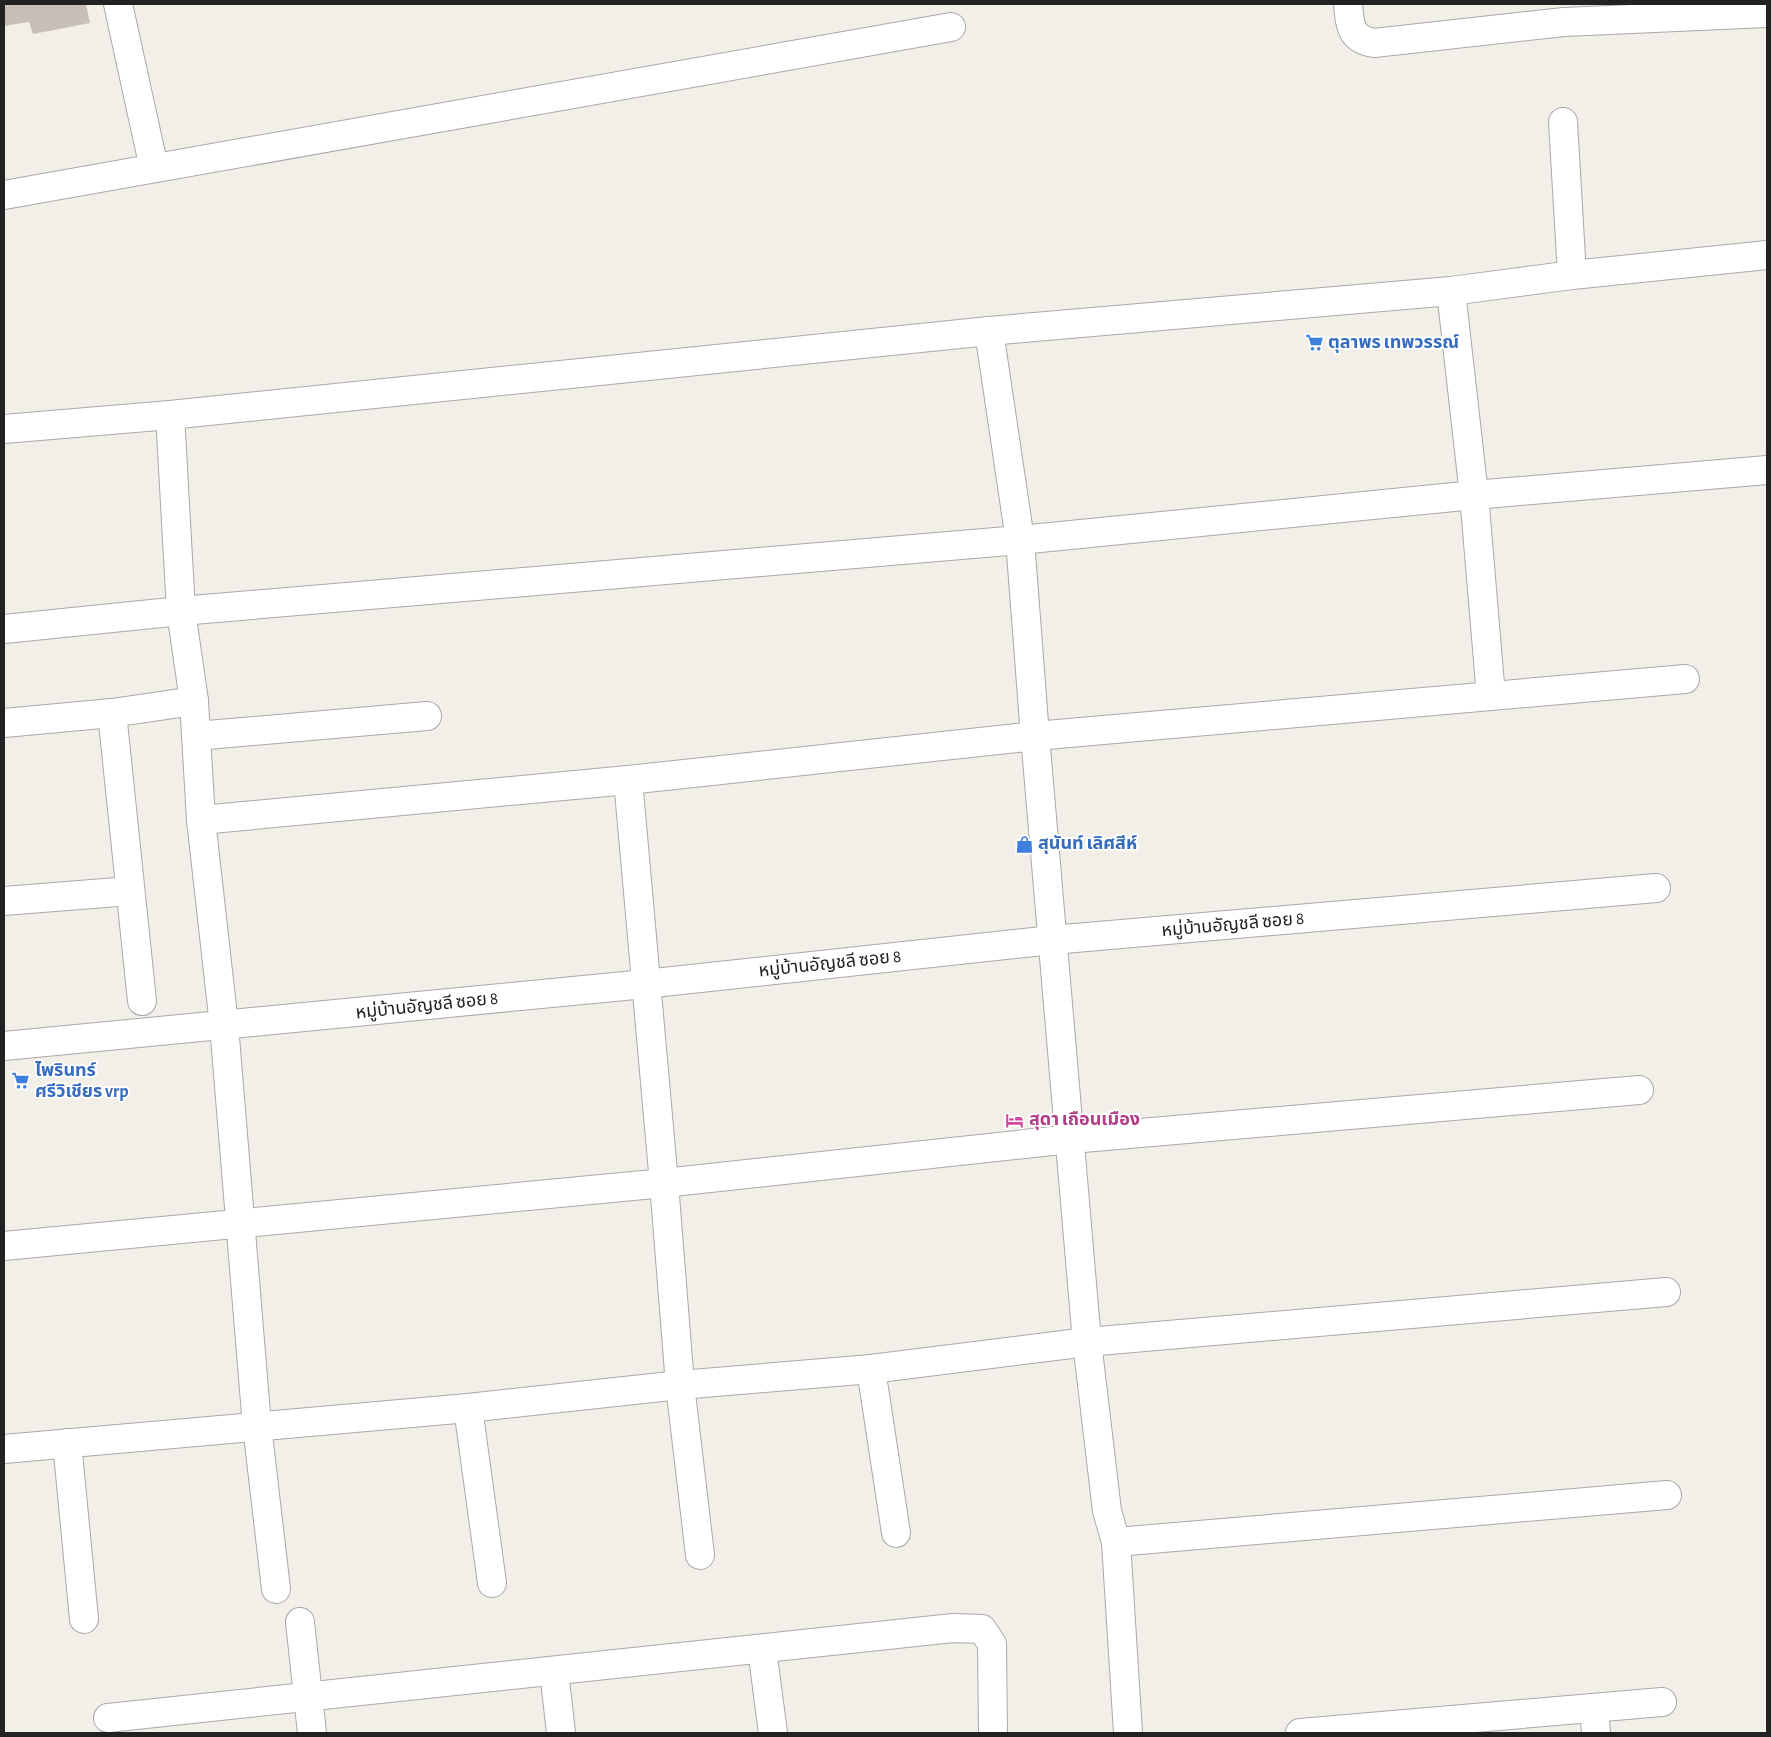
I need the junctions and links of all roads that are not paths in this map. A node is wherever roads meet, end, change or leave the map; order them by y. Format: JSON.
{"nodes":[{"id":1,"x":118,"y":4,"type":"edge"},
{"id":2,"x":1348,"y":4,"type":"edge"},
{"id":3,"x":1767,"y":13,"type":"edge"},
{"id":4,"x":951,"y":27,"type":"dead end"},
{"id":5,"x":1563,"y":122,"type":"dead end"},
{"id":6,"x":154,"y":168,"type":"junction"},
{"id":7,"x":4,"y":195,"type":"edge"},
{"id":8,"x":1767,"y":255,"type":"edge"},
{"id":9,"x":1572,"y":275,"type":"junction"},
{"id":10,"x":1450,"y":291,"type":"junction"},
{"id":11,"x":990,"y":331,"type":"junction"},
{"id":12,"x":170,"y":415,"type":"junction"},
{"id":13,"x":4,"y":429,"type":"edge"},
{"id":14,"x":1767,"y":470,"type":"edge"},
{"id":15,"x":1474,"y":496,"type":"junction"},
{"id":16,"x":1020,"y":540,"type":"junction"},
{"id":17,"x":181,"y":611,"type":"junction"},
{"id":18,"x":4,"y":629,"type":"edge"},
{"id":19,"x":1685,"y":679,"type":"dead end"},
{"id":20,"x":1490,"y":696,"type":"junction"},
{"id":21,"x":194,"y":701,"type":"junction"},
{"id":22,"x":112,"y":712,"type":"junction"},
{"id":23,"x":427,"y":716,"type":"dead end"},
{"id":24,"x":4,"y":724,"type":"edge"},
{"id":25,"x":196,"y":736,"type":"junction"},
{"id":26,"x":1035,"y":736,"type":"junction"},
{"id":27,"x":628,"y":780,"type":"junction"},
{"id":28,"x":201,"y":820,"type":"junction"},
{"id":29,"x":1656,"y":888,"type":"dead end"},
{"id":30,"x":130,"y":891,"type":"junction"},
{"id":31,"x":4,"y":901,"type":"edge"},
{"id":32,"x":1052,"y":940,"type":"junction"},
{"id":33,"x":645,"y":984,"type":"junction"},
{"id":34,"x":142,"y":1000,"type":"dead end"},
{"id":35,"x":224,"y":1026,"type":"junction"},
{"id":36,"x":4,"y":1046,"type":"edge"},
{"id":37,"x":1639,"y":1090,"type":"dead end"},
{"id":38,"x":1070,"y":1139,"type":"junction"},
{"id":39,"x":664,"y":1183,"type":"junction"},
{"id":40,"x":241,"y":1223,"type":"junction"},
{"id":41,"x":4,"y":1246,"type":"edge"},
{"id":42,"x":1666,"y":1292,"type":"dead end"},
{"id":43,"x":1087,"y":1342,"type":"junction"},
{"id":44,"x":871,"y":1369,"type":"junction"},
{"id":45,"x":680,"y":1385,"type":"junction"},
{"id":46,"x":468,"y":1408,"type":"junction"},
{"id":47,"x":257,"y":1426,"type":"junction"},
{"id":48,"x":67,"y":1443,"type":"junction"},
{"id":49,"x":4,"y":1449,"type":"edge"},
{"id":50,"x":1667,"y":1495,"type":"dead end"},
{"id":51,"x":896,"y":1533,"type":"dead end"},
{"id":52,"x":1116,"y":1542,"type":"junction"},
{"id":53,"x":700,"y":1555,"type":"dead end"},
{"id":54,"x":492,"y":1582,"type":"dead end"},
{"id":55,"x":276,"y":1589,"type":"dead end"},
{"id":56,"x":84,"y":1619,"type":"dead end"},
{"id":57,"x":300,"y":1622,"type":"dead end"},
{"id":58,"x":762,"y":1649,"type":"junction"},
{"id":59,"x":554,"y":1671,"type":"junction"},
{"id":60,"x":308,"y":1697,"type":"junction"},
{"id":61,"x":1662,"y":1702,"type":"dead end"},
{"id":62,"x":108,"y":1718,"type":"dead end"},
{"id":63,"x":1595,"y":1721,"type":"edge"},
{"id":64,"x":1396,"y":1729,"type":"edge"},
{"id":65,"x":312,"y":1733,"type":"edge"},
{"id":66,"x":561,"y":1733,"type":"edge"},
{"id":67,"x":773,"y":1733,"type":"edge"},
{"id":68,"x":993,"y":1733,"type":"edge"},
{"id":69,"x":1128,"y":1733,"type":"edge"},
{"id":70,"x":1300,"y":1733,"type":"edge"}],
"edges":[{"from":1,"to":6,"type":"street"},
{"from":2,"to":3,"type":"street"},
{"from":4,"to":6,"type":"street"},
{"from":5,"to":9,"type":"street"},
{"from":6,"to":7,"type":"street"},
{"from":8,"to":9,"type":"street"},
{"from":9,"to":10,"type":"street"},
{"from":10,"to":11,"type":"street"},
{"from":10,"to":15,"type":"street"},
{"from":11,"to":12,"type":"street"},
{"from":11,"to":16,"type":"street"},
{"from":12,"to":13,"type":"street"},
{"from":12,"to":17,"type":"street"},
{"from":14,"to":15,"type":"street"},
{"from":15,"to":16,"type":"street"},
{"from":15,"to":20,"type":"street"},
{"from":16,"to":17,"type":"street"},
{"from":16,"to":26,"type":"street"},
{"from":17,"to":18,"type":"street"},
{"from":17,"to":21,"type":"street"},
{"from":19,"to":20,"type":"street"},
{"from":20,"to":26,"type":"street"},
{"from":21,"to":22,"type":"street"},
{"from":21,"to":25,"type":"street"},
{"from":22,"to":24,"type":"street"},
{"from":22,"to":30,"type":"street"},
{"from":23,"to":25,"type":"street"},
{"from":25,"to":28,"type":"street"},
{"from":26,"to":27,"type":"street"},
{"from":26,"to":32,"type":"street"},
{"from":27,"to":28,"type":"street"},
{"from":27,"to":33,"type":"street"},
{"from":28,"to":35,"type":"street"},
{"from":29,"to":32,"type":"street","name":"หมู่บ้านอัญชลี ซอย 8"},
{"from":30,"to":31,"type":"street"},
{"from":30,"to":34,"type":"street"},
{"from":32,"to":33,"type":"street","name":"หมู่บ้านอัญชลี ซอย 8"},
{"from":32,"to":38,"type":"street"},
{"from":33,"to":35,"type":"street","name":"หมู่บ้านอัญชลี ซอย 8"},
{"from":33,"to":39,"type":"street"},
{"from":35,"to":36,"type":"street","name":"หมู่บ้านอัญชลี ซอย 8"},
{"from":35,"to":40,"type":"street"},
{"from":37,"to":38,"type":"street"},
{"from":38,"to":39,"type":"street"},
{"from":38,"to":43,"type":"street"},
{"from":39,"to":40,"type":"street"},
{"from":39,"to":45,"type":"street"},
{"from":40,"to":41,"type":"street"},
{"from":40,"to":47,"type":"street"},
{"from":42,"to":43,"type":"street"},
{"from":43,"to":44,"type":"street"},
{"from":43,"to":52,"type":"street"},
{"from":44,"to":45,"type":"street"},
{"from":44,"to":51,"type":"street"},
{"from":45,"to":46,"type":"street"},
{"from":45,"to":53,"type":"street"},
{"from":46,"to":47,"type":"street"},
{"from":46,"to":54,"type":"street"},
{"from":47,"to":48,"type":"street"},
{"from":47,"to":55,"type":"street"},
{"from":48,"to":49,"type":"street"},
{"from":48,"to":56,"type":"street"},
{"from":50,"to":52,"type":"street"},
{"from":52,"to":69,"type":"street"},
{"from":57,"to":60,"type":"street"},
{"from":58,"to":59,"type":"street"},
{"from":58,"to":67,"type":"street"},
{"from":58,"to":68,"type":"street"},
{"from":59,"to":60,"type":"street"},
{"from":59,"to":66,"type":"street"},
{"from":60,"to":62,"type":"street"},
{"from":60,"to":65,"type":"street"},
{"from":61,"to":63,"type":"street"},
{"from":63,"to":64,"type":"street"},
{"from":64,"to":70,"type":"street"}]}
